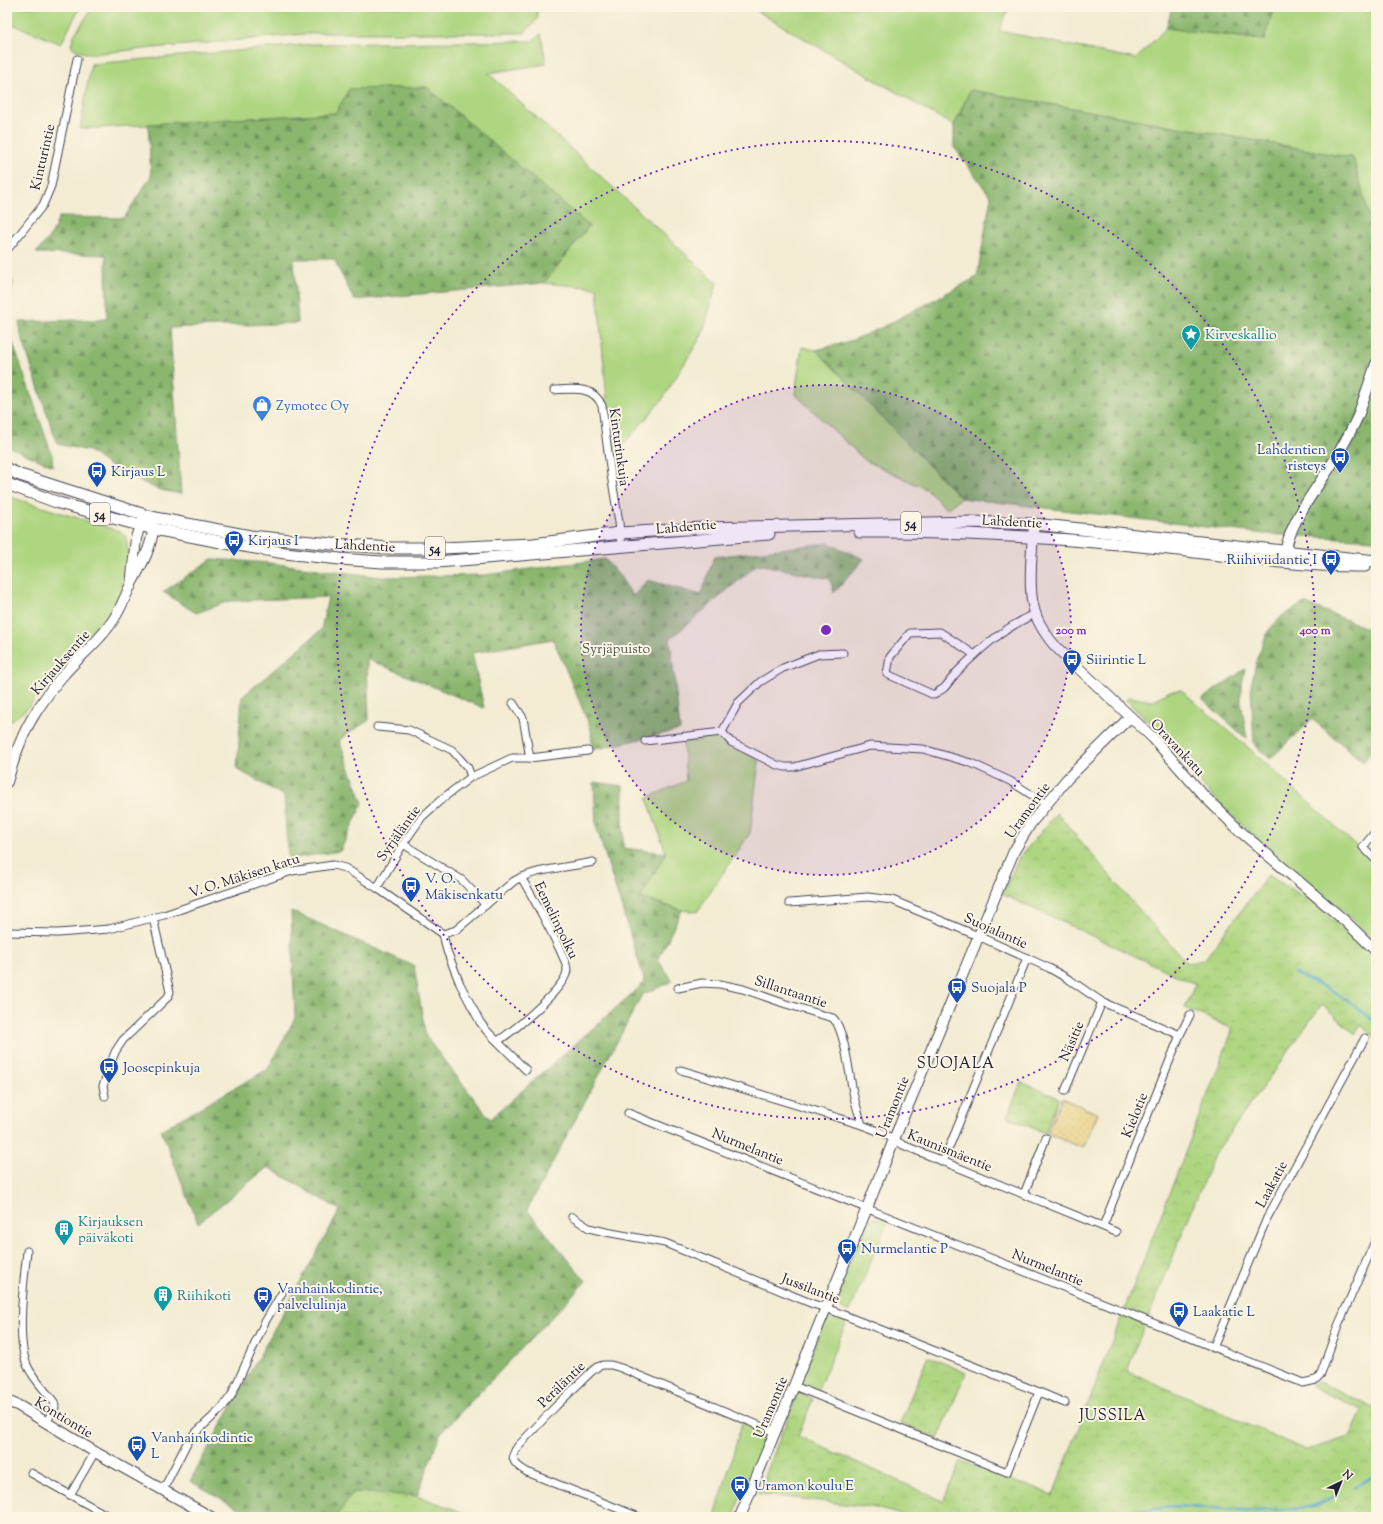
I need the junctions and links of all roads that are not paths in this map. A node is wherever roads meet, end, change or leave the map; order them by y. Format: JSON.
{"nodes":[{"id":1,"x":77,"y":59,"type":"dead end"},
{"id":2,"x":7,"y":250,"type":"edge"},
{"id":3,"x":1376,"y":364,"type":"edge"},
{"id":4,"x":554,"y":390,"type":"dead end"},
{"id":5,"x":7,"y":469,"type":"edge"},
{"id":6,"x":7,"y":484,"type":"edge"},
{"id":7,"x":148,"y":516,"type":"junction"},
{"id":8,"x":1034,"y":524,"type":"junction"},
{"id":9,"x":140,"y":525,"type":"junction"},
{"id":10,"x":154,"y":529,"type":"junction"},
{"id":11,"x":620,"y":533,"type":"junction"},
{"id":12,"x":1033,"y":537,"type":"junction"},
{"id":13,"x":621,"y":546,"type":"junction"},
{"id":14,"x":1284,"y":557,"type":"junction"},
{"id":15,"x":1376,"y":561,"type":"edge"},
{"id":16,"x":1376,"y":566,"type":"edge"},
{"id":17,"x":131,"y":586,"type":"junction"},
{"id":18,"x":1035,"y":614,"type":"junction"},
{"id":19,"x":843,"y":653,"type":"dead end"},
{"id":20,"x":975,"y":655,"type":"junction"},
{"id":21,"x":513,"y":703,"type":"dead end"},
{"id":22,"x":1130,"y":717,"type":"junction"},
{"id":23,"x":377,"y":727,"type":"dead end"},
{"id":24,"x":722,"y":732,"type":"junction"},
{"id":25,"x":645,"y":741,"type":"dead end"},
{"id":26,"x":588,"y":751,"type":"dead end"},
{"id":27,"x":530,"y":758,"type":"junction"},
{"id":28,"x":471,"y":776,"type":"junction"},
{"id":29,"x":7,"y":782,"type":"edge"},
{"id":30,"x":1046,"y":804,"type":"junction"},
{"id":31,"x":1376,"y":831,"type":"edge"},
{"id":32,"x":403,"y":844,"type":"junction"},
{"id":33,"x":1376,"y":860,"type":"edge"},
{"id":34,"x":593,"y":862,"type":"dead end"},
{"id":35,"x":522,"y":877,"type":"junction"},
{"id":36,"x":377,"y":888,"type":"junction"},
{"id":37,"x":789,"y":903,"type":"dead end"},
{"id":38,"x":486,"y":905,"type":"junction"},
{"id":39,"x":153,"y":918,"type":"junction"},
{"id":40,"x":7,"y":932,"type":"edge"},
{"id":41,"x":443,"y":934,"type":"junction"},
{"id":42,"x":978,"y":936,"type":"junction"},
{"id":43,"x":1376,"y":951,"type":"edge"},
{"id":44,"x":1027,"y":958,"type":"junction"},
{"id":45,"x":678,"y":988,"type":"dead end"},
{"id":46,"x":1102,"y":1002,"type":"junction"},
{"id":47,"x":1190,"y":1015,"type":"dead end"},
{"id":48,"x":1180,"y":1036,"type":"junction"},
{"id":49,"x":1365,"y":1038,"type":"dead end"},
{"id":50,"x":498,"y":1041,"type":"junction"},
{"id":51,"x":526,"y":1070,"type":"dead end"},
{"id":52,"x":680,"y":1070,"type":"dead end"},
{"id":53,"x":1065,"y":1091,"type":"dead end"},
{"id":54,"x":105,"y":1096,"type":"dead end"},
{"id":55,"x":628,"y":1113,"type":"dead end"},
{"id":56,"x":862,"y":1125,"type":"junction"},
{"id":57,"x":1046,"y":1138,"type":"dead end"},
{"id":58,"x":894,"y":1140,"type":"junction"},
{"id":59,"x":943,"y":1162,"type":"junction"},
{"id":60,"x":1024,"y":1194,"type":"junction"},
{"id":61,"x":867,"y":1208,"type":"junction"},
{"id":62,"x":572,"y":1217,"type":"dead end"},
{"id":63,"x":1103,"y":1226,"type":"junction"},
{"id":64,"x":1116,"y":1232,"type":"dead end"},
{"id":65,"x":1376,"y":1239,"type":"edge"},
{"id":66,"x":27,"y":1251,"type":"dead end"},
{"id":67,"x":1369,"y":1255,"type":"junction"},
{"id":68,"x":1376,"y":1258,"type":"edge"},
{"id":69,"x":282,"y":1293,"type":"dead end"},
{"id":70,"x":826,"y":1308,"type":"junction"},
{"id":71,"x":1213,"y":1348,"type":"junction"},
{"id":72,"x":794,"y":1386,"type":"junction"},
{"id":73,"x":1039,"y":1392,"type":"junction"},
{"id":74,"x":7,"y":1396,"type":"edge"},
{"id":75,"x":7,"y":1401,"type":"edge"},
{"id":76,"x":1065,"y":1403,"type":"dead end"},
{"id":77,"x":19,"y":1406,"type":"junction"},
{"id":78,"x":46,"y":1423,"type":"junction"},
{"id":79,"x":775,"y":1432,"type":"junction"},
{"id":80,"x":95,"y":1452,"type":"junction"},
{"id":81,"x":31,"y":1473,"type":"dead end"},
{"id":82,"x":163,"y":1490,"type":"junction"},
{"id":83,"x":70,"y":1495,"type":"junction"},
{"id":84,"x":110,"y":1517,"type":"edge"},
{"id":85,"x":211,"y":1517,"type":"edge"},
{"id":86,"x":639,"y":1517,"type":"edge"},
{"id":87,"x":740,"y":1517,"type":"edge"}],
"edges":[{"from":1,"to":2,"type":"street","name":"Kinturintie"},
{"from":3,"to":14,"type":"street"},
{"from":4,"to":11,"type":"street","name":"Kinturinkuja"},
{"from":5,"to":7,"type":"main road","name":"Lahdentie","number":"54"},
{"from":6,"to":9,"type":"main road","name":"Lahdentie","number":"54"},
{"from":7,"to":9,"type":"street","name":"Kirjauksentie"},
{"from":7,"to":10,"type":"street"},
{"from":7,"to":11,"type":"main road","name":"Lahdentie","number":"54"},
{"from":8,"to":11,"type":"main road","name":"Lahdentie","number":"54"},
{"from":8,"to":12,"type":"street","name":"Oravankatu"},
{"from":8,"to":14,"type":"main road","name":"Lahdentie","number":"54"},
{"from":9,"to":10,"type":"main road","name":"Lahdentie","number":"54"},
{"from":9,"to":17,"type":"street","name":"Kirjauksentie"},
{"from":10,"to":13,"type":"main road","name":"Lahdentie","number":"54"},
{"from":10,"to":17,"type":"street","name":"Kirjauksentie"},
{"from":11,"to":13,"type":"street","name":"Kinturinkuja"},
{"from":12,"to":13,"type":"main road","name":"Lahdentie","number":"54"},
{"from":12,"to":14,"type":"main road","name":"Lahdentie","number":"54"},
{"from":12,"to":18,"type":"street","name":"Oravankatu"},
{"from":14,"to":15,"type":"main road","number":"54"},
{"from":14,"to":16,"type":"main road","name":"Lahdentie","number":"54"},
{"from":17,"to":29,"type":"street","name":"Kirjauksentie"},
{"from":18,"to":20,"type":"street"},
{"from":18,"to":22,"type":"street","name":"Oravankatu"},
{"from":19,"to":24,"type":"street"},
{"from":20,"to":20,"type":"street"},
{"from":21,"to":27,"type":"street"},
{"from":22,"to":30,"type":"street","name":"Uramontie"},
{"from":22,"to":43,"type":"street","name":"Oravankatu"},
{"from":23,"to":28,"type":"street"},
{"from":24,"to":25,"type":"street"},
{"from":24,"to":30,"type":"street"},
{"from":26,"to":27,"type":"street","name":"Syrjäläntie"},
{"from":27,"to":28,"type":"street","name":"Syrjäläntie"},
{"from":28,"to":32,"type":"street","name":"Syrjäläntie"},
{"from":30,"to":42,"type":"street","name":"Uramontie"},
{"from":31,"to":33,"type":"street"},
{"from":32,"to":36,"type":"street","name":"Syrjäläntie"},
{"from":32,"to":38,"type":"street"},
{"from":34,"to":35,"type":"street"},
{"from":35,"to":38,"type":"street"},
{"from":35,"to":50,"type":"street","name":"Eemelinpolku"},
{"from":36,"to":39,"type":"street","name":"V. O. Mäkisen katu"},
{"from":36,"to":41,"type":"street","name":"V. O. Mäkisen katu"},
{"from":37,"to":42,"type":"street","name":"Suojalantie"},
{"from":38,"to":41,"type":"street"},
{"from":39,"to":40,"type":"street","name":"V. O. Mäkisen katu"},
{"from":39,"to":54,"type":"street"},
{"from":41,"to":50,"type":"street"},
{"from":42,"to":44,"type":"street","name":"Suojalantie"},
{"from":42,"to":58,"type":"street","name":"Uramontie"},
{"from":44,"to":46,"type":"street","name":"Suojalantie"},
{"from":44,"to":59,"type":"street"},
{"from":45,"to":56,"type":"street","name":"Sillantaantie"},
{"from":46,"to":48,"type":"street","name":"Suojalantie"},
{"from":46,"to":53,"type":"street","name":"Näsitie"},
{"from":47,"to":48,"type":"street","name":"Kielotie"},
{"from":48,"to":63,"type":"street","name":"Kielotie"},
{"from":49,"to":71,"type":"street","name":"Laakatie"},
{"from":50,"to":51,"type":"street"},
{"from":52,"to":56,"type":"street","name":"Kaunismäentie"},
{"from":55,"to":61,"type":"street","name":"Nurmelantie"},
{"from":56,"to":58,"type":"street","name":"Kaunismäentie"},
{"from":57,"to":60,"type":"street"},
{"from":58,"to":59,"type":"street","name":"Kaunismäentie"},
{"from":58,"to":61,"type":"street","name":"Uramontie"},
{"from":59,"to":60,"type":"street","name":"Kaunismäentie"},
{"from":60,"to":63,"type":"street","name":"Kaunismäentie"},
{"from":61,"to":70,"type":"street","name":"Uramontie"},
{"from":61,"to":71,"type":"street","name":"Nurmelantie"},
{"from":62,"to":70,"type":"street","name":"Jussilantie"},
{"from":63,"to":64,"type":"street","name":"Kaunismäentie"},
{"from":65,"to":67,"type":"street","name":"Nurmelantie"},
{"from":66,"to":78,"type":"street"},
{"from":67,"to":68,"type":"street"},
{"from":67,"to":71,"type":"street","name":"Nurmelantie"},
{"from":69,"to":82,"type":"street"},
{"from":70,"to":72,"type":"street","name":"Uramontie"},
{"from":70,"to":73,"type":"street","name":"Jussilantie"},
{"from":72,"to":73,"type":"street"},
{"from":72,"to":79,"type":"street","name":"Uramontie"},
{"from":73,"to":76,"type":"street","name":"Jussilantie"},
{"from":74,"to":77,"type":"street","name":"Kontiontie"},
{"from":75,"to":77,"type":"street","name":"Kontiontie"},
{"from":77,"to":78,"type":"street","name":"Kontiontie"},
{"from":78,"to":80,"type":"street","name":"Kontiontie"},
{"from":79,"to":86,"type":"street","name":"Peräläntie"},
{"from":79,"to":87,"type":"street","name":"Uramontie"},
{"from":80,"to":82,"type":"street","name":"Kontiontie"},
{"from":80,"to":83,"type":"street","name":"Kontiontie"},
{"from":81,"to":83,"type":"street"},
{"from":82,"to":85,"type":"street","name":"Kontiontie"},
{"from":83,"to":84,"type":"street"}]}
